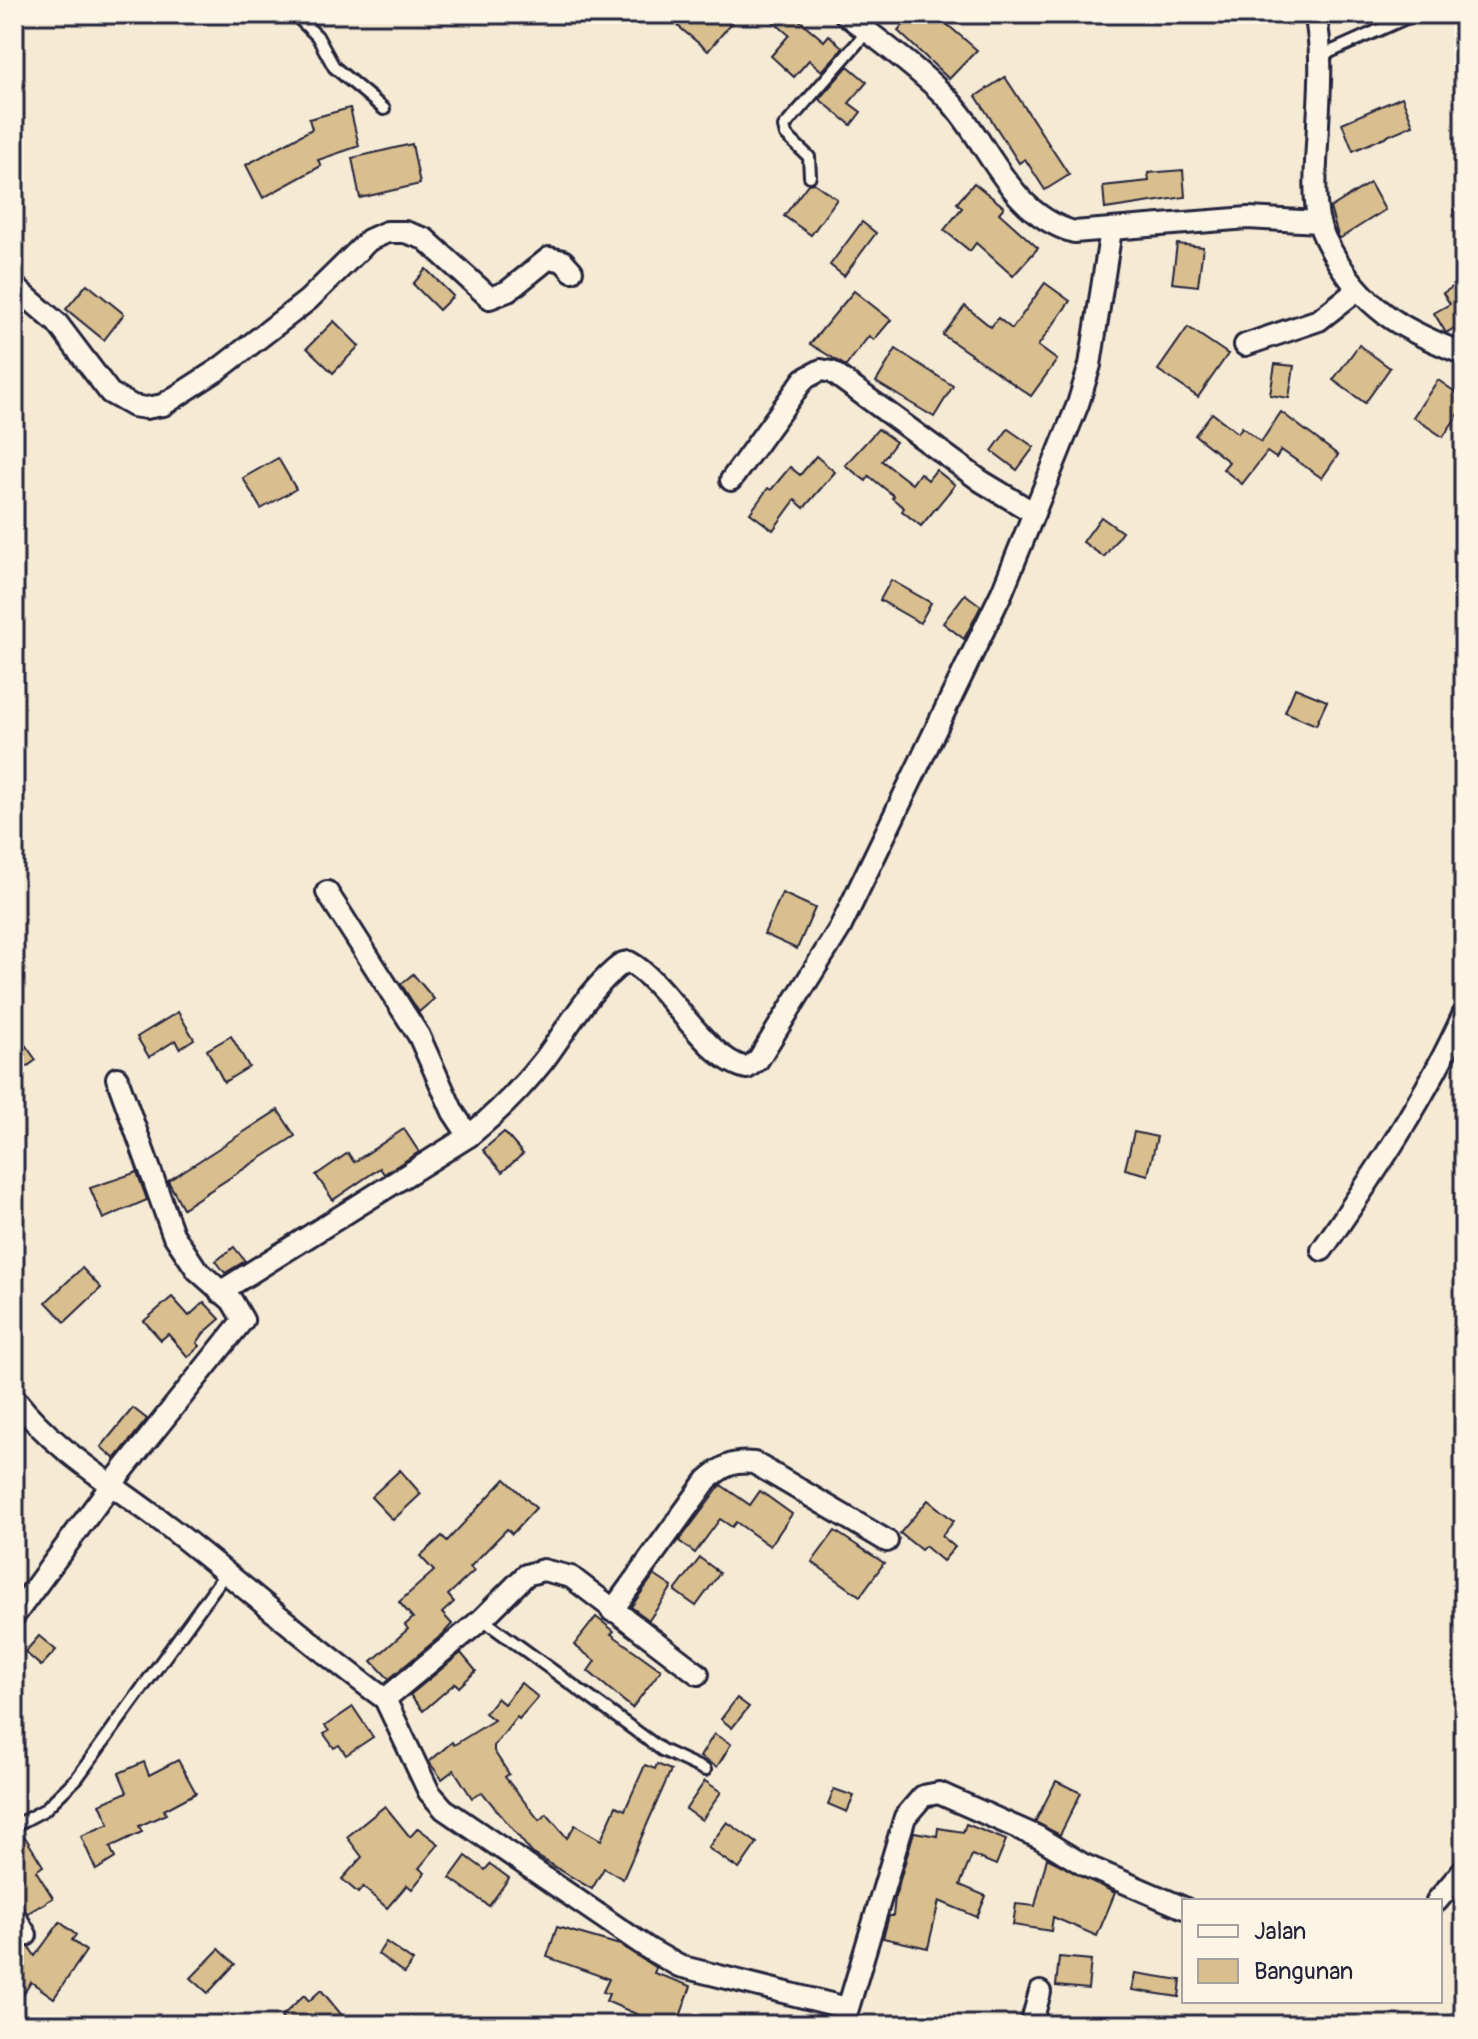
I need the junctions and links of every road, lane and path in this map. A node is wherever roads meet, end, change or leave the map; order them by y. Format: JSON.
{"nodes":[{"id":1,"x":294,"y":14,"type":"edge"},
{"id":2,"x":845,"y":14,"type":"edge"},
{"id":3,"x":1315,"y":14,"type":"edge"},
{"id":4,"x":1415,"y":14,"type":"edge"},
{"id":5,"x":867,"y":32,"type":"junction"},
{"id":6,"x":1321,"y":56,"type":"junction"},
{"id":7,"x":384,"y":109,"type":"dead end"},
{"id":8,"x":810,"y":176,"type":"dead end"},
{"id":9,"x":1319,"y":222,"type":"junction"},
{"id":10,"x":1111,"y":230,"type":"junction"},
{"id":11,"x":572,"y":271,"type":"dead end"},
{"id":12,"x":14,"y":286,"type":"edge"},
{"id":13,"x":1356,"y":291,"type":"junction"},
{"id":14,"x":1245,"y":345,"type":"dead end"},
{"id":15,"x":1464,"y":354,"type":"edge"},
{"id":16,"x":731,"y":480,"type":"dead end"},
{"id":17,"x":1034,"y":513,"type":"junction"},
{"id":18,"x":327,"y":892,"type":"dead end"},
{"id":19,"x":1464,"y":1013,"type":"edge"},
{"id":20,"x":117,"y":1078,"type":"dead end"},
{"id":21,"x":469,"y":1136,"type":"junction"},
{"id":22,"x":1322,"y":1250,"type":"dead end"},
{"id":23,"x":220,"y":1292,"type":"junction"},
{"id":24,"x":14,"y":1398,"type":"edge"},
{"id":25,"x":111,"y":1485,"type":"junction"},
{"id":26,"x":887,"y":1541,"type":"dead end"},
{"id":27,"x":225,"y":1574,"type":"junction"},
{"id":28,"x":612,"y":1611,"type":"junction"},
{"id":29,"x":14,"y":1616,"type":"edge"},
{"id":30,"x":482,"y":1619,"type":"junction"},
{"id":31,"x":698,"y":1674,"type":"dead end"},
{"id":32,"x":385,"y":1699,"type":"junction"},
{"id":33,"x":705,"y":1770,"type":"dead end"},
{"id":34,"x":14,"y":1826,"type":"edge"},
{"id":35,"x":1464,"y":1869,"type":"edge"},
{"id":36,"x":1439,"y":1899,"type":"edge"},
{"id":37,"x":1182,"y":1907,"type":"edge"},
{"id":38,"x":14,"y":1915,"type":"edge"},
{"id":39,"x":26,"y":1935,"type":"dead end"},
{"id":40,"x":1040,"y":1992,"type":"dead end"},
{"id":41,"x":845,"y":2016,"type":"edge"},
{"id":42,"x":1031,"y":2025,"type":"edge"}],
"edges":[{"from":1,"to":7,"type":"lane"},
{"from":2,"to":5,"type":"street"},
{"from":3,"to":6,"type":"street"},
{"from":4,"to":6,"type":"lane"},
{"from":5,"to":8,"type":"lane"},
{"from":5,"to":10,"type":"street"},
{"from":6,"to":9,"type":"street"},
{"from":9,"to":10,"type":"street"},
{"from":9,"to":13,"type":"street"},
{"from":10,"to":17,"type":"street"},
{"from":11,"to":12,"type":"street"},
{"from":13,"to":14,"type":"street"},
{"from":13,"to":15,"type":"street"},
{"from":16,"to":17,"type":"street"},
{"from":17,"to":21,"type":"street"},
{"from":18,"to":21,"type":"street"},
{"from":19,"to":22,"type":"street"},
{"from":20,"to":23,"type":"street"},
{"from":21,"to":23,"type":"street"},
{"from":23,"to":25,"type":"street"},
{"from":24,"to":25,"type":"street"},
{"from":25,"to":27,"type":"street"},
{"from":25,"to":29,"type":"street"},
{"from":26,"to":28,"type":"street"},
{"from":27,"to":32,"type":"street"},
{"from":27,"to":34,"type":"lane"},
{"from":28,"to":30,"type":"street"},
{"from":28,"to":31,"type":"street"},
{"from":30,"to":32,"type":"street"},
{"from":30,"to":33,"type":"lane"},
{"from":32,"to":41,"type":"street"},
{"from":35,"to":36,"type":"street"},
{"from":37,"to":41,"type":"street"},
{"from":38,"to":39,"type":"street"},
{"from":40,"to":42,"type":"street"}]}
